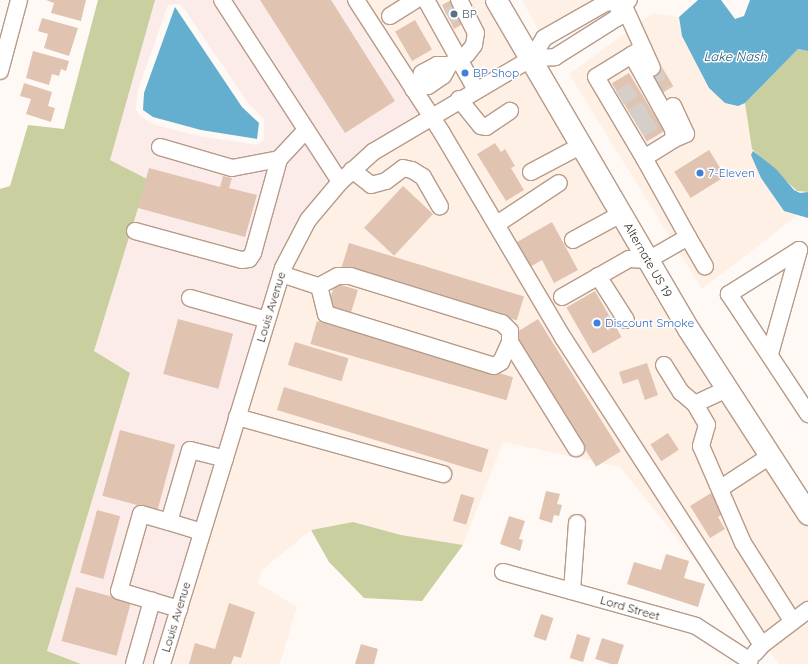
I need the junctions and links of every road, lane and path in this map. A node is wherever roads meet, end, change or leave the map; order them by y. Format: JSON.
{"nodes":[{"id":1,"x":19,"y":0,"type":"edge"},
{"id":2,"x":222,"y":0,"type":"edge"},
{"id":3,"x":356,"y":0,"type":"edge"},
{"id":4,"x":416,"y":0,"type":"edge"},
{"id":5,"x":426,"y":0,"type":"edge"},
{"id":6,"x":496,"y":0,"type":"edge"},
{"id":7,"x":626,"y":2,"type":"edge"},
{"id":8,"x":454,"y":12,"type":"edge"},
{"id":9,"x":390,"y":16,"type":"dead end"},
{"id":10,"x":638,"y":51,"type":"junction"},
{"id":11,"x":532,"y":58,"type":"junction"},
{"id":12,"x":453,"y":63,"type":"junction"},
{"id":13,"x":0,"y":71,"type":"edge"},
{"id":14,"x":416,"y":86,"type":"junction"},
{"id":15,"x":476,"y":90,"type":"junction"},
{"id":16,"x":460,"y":99,"type":"junction"},
{"id":17,"x":659,"y":106,"type":"junction"},
{"id":18,"x":510,"y":112,"type":"dead end"},
{"id":19,"x":431,"y":116,"type":"junction"},
{"id":20,"x":306,"y":130,"type":"junction"},
{"id":21,"x":674,"y":140,"type":"junction"},
{"id":22,"x":582,"y":145,"type":"junction"},
{"id":23,"x":160,"y":147,"type":"dead end"},
{"id":24,"x":644,"y":158,"type":"junction"},
{"id":25,"x":279,"y":159,"type":"junction"},
{"id":26,"x":352,"y":170,"type":"junction"},
{"id":27,"x":531,"y":172,"type":"dead end"},
{"id":28,"x":340,"y":182,"type":"junction"},
{"id":29,"x":559,"y":183,"type":"dead end"},
{"id":30,"x":440,"y":206,"type":"dead end"},
{"id":31,"x":621,"y":214,"type":"junction"},
{"id":32,"x":497,"y":224,"type":"junction"},
{"id":33,"x":135,"y":231,"type":"dead end"},
{"id":34,"x":688,"y":237,"type":"junction"},
{"id":35,"x":573,"y":240,"type":"dead end"},
{"id":36,"x":648,"y":260,"type":"junction"},
{"id":37,"x":706,"y":266,"type":"dead end"},
{"id":38,"x":281,"y":274,"type":"junction"},
{"id":39,"x":598,"y":276,"type":"junction"},
{"id":40,"x":319,"y":286,"type":"junction"},
{"id":41,"x":562,"y":297,"type":"dead end"},
{"id":42,"x":190,"y":298,"type":"dead end"},
{"id":43,"x":267,"y":320,"type":"junction"},
{"id":44,"x":626,"y":320,"type":"dead end"},
{"id":45,"x":510,"y":342,"type":"junction"},
{"id":46,"x":770,"y":354,"type":"junction"},
{"id":47,"x":664,"y":365,"type":"dead end"},
{"id":48,"x":727,"y":389,"type":"junction"},
{"id":49,"x":695,"y":404,"type":"junction"},
{"id":50,"x":808,"y":414,"type":"edge"},
{"id":51,"x":237,"y":418,"type":"junction"},
{"id":52,"x":576,"y":448,"type":"dead end"},
{"id":53,"x":770,"y":456,"type":"junction"},
{"id":54,"x":224,"y":459,"type":"junction"},
{"id":55,"x":443,"y":474,"type":"dead end"},
{"id":56,"x":721,"y":488,"type":"junction"},
{"id":57,"x":808,"y":514,"type":"edge"},
{"id":58,"x":169,"y":522,"type":"junction"},
{"id":59,"x":577,"y":523,"type":"dead end"},
{"id":60,"x":202,"y":532,"type":"junction"},
{"id":61,"x":503,"y":572,"type":"dead end"},
{"id":62,"x":572,"y":591,"type":"junction"},
{"id":63,"x":152,"y":601,"type":"junction"},
{"id":64,"x":178,"y":609,"type":"junction"},
{"id":65,"x":808,"y":610,"type":"edge"},
{"id":66,"x":793,"y":622,"type":"junction"},
{"id":67,"x":762,"y":644,"type":"junction"},
{"id":68,"x":749,"y":662,"type":"edge"},
{"id":69,"x":134,"y":664,"type":"edge"},
{"id":70,"x":162,"y":664,"type":"edge"}],
"edges":[{"from":1,"to":13,"type":"street"},
{"from":2,"to":20,"type":"street"},
{"from":3,"to":14,"type":"street"},
{"from":4,"to":9,"type":"street"},
{"from":5,"to":8,"type":"street"},
{"from":6,"to":11,"type":"main road","name":"Alternate US 19"},
{"from":7,"to":10,"type":"street"},
{"from":7,"to":11,"type":"street"},
{"from":7,"to":11,"type":"street"},
{"from":8,"to":12,"type":"street"},
{"from":8,"to":12,"type":"street"},
{"from":10,"to":17,"type":"street"},
{"from":10,"to":24,"type":"street"},
{"from":11,"to":15,"type":"street","name":"Louis Avenue"},
{"from":11,"to":22,"type":"main road","name":"Alternate US 19"},
{"from":12,"to":14,"type":"street"},
{"from":12,"to":15,"type":"street"},
{"from":14,"to":19,"type":"street"},
{"from":15,"to":16,"type":"street","name":"Louis Avenue"},
{"from":16,"to":18,"type":"street"},
{"from":16,"to":19,"type":"street","name":"Louis Avenue"},
{"from":17,"to":21,"type":"street"},
{"from":17,"to":21,"type":"street"},
{"from":19,"to":26,"type":"street","name":"Louis Avenue"},
{"from":19,"to":32,"type":"street"},
{"from":20,"to":25,"type":"street"},
{"from":20,"to":28,"type":"street"},
{"from":21,"to":24,"type":"street"},
{"from":22,"to":27,"type":"street"},
{"from":22,"to":31,"type":"main road","name":"Alternate US 19"},
{"from":23,"to":25,"type":"street"},
{"from":24,"to":34,"type":"street"},
{"from":25,"to":33,"type":"street"},
{"from":26,"to":28,"type":"street","name":"Louis Avenue"},
{"from":26,"to":30,"type":"street"},
{"from":28,"to":38,"type":"street","name":"Louis Avenue"},
{"from":29,"to":32,"type":"street"},
{"from":31,"to":35,"type":"street"},
{"from":31,"to":36,"type":"main road","name":"Alternate US 19"},
{"from":32,"to":67,"type":"street"},
{"from":34,"to":36,"type":"street"},
{"from":34,"to":37,"type":"street"},
{"from":36,"to":39,"type":"street"},
{"from":36,"to":48,"type":"main road","name":"Alternate US 19"},
{"from":38,"to":40,"type":"street"},
{"from":38,"to":43,"type":"street","name":"Louis Avenue"},
{"from":39,"to":41,"type":"street"},
{"from":39,"to":44,"type":"street"},
{"from":40,"to":45,"type":"street"},
{"from":40,"to":45,"type":"street"},
{"from":42,"to":43,"type":"street"},
{"from":43,"to":51,"type":"street","name":"Louis Avenue"},
{"from":45,"to":52,"type":"street"},
{"from":46,"to":46,"type":"street"},
{"from":46,"to":50,"type":"street"},
{"from":47,"to":49,"type":"street"},
{"from":48,"to":49,"type":"street"},
{"from":48,"to":53,"type":"main road","name":"Alternate US 19"},
{"from":49,"to":56,"type":"street"},
{"from":51,"to":54,"type":"street","name":"Louis Avenue"},
{"from":51,"to":55,"type":"street"},
{"from":53,"to":56,"type":"street"},
{"from":53,"to":57,"type":"main road","name":"Alternate US 19"},
{"from":54,"to":58,"type":"street"},
{"from":54,"to":60,"type":"street","name":"Louis Avenue"},
{"from":56,"to":66,"type":"street"},
{"from":58,"to":60,"type":"street"},
{"from":58,"to":63,"type":"street"},
{"from":59,"to":62,"type":"street"},
{"from":60,"to":64,"type":"street","name":"Louis Avenue"},
{"from":61,"to":62,"type":"street","name":"Lord Street"},
{"from":62,"to":68,"type":"street","name":"Lord Street"},
{"from":63,"to":64,"type":"street"},
{"from":63,"to":69,"type":"street"},
{"from":64,"to":70,"type":"street","name":"Louis Avenue"},
{"from":65,"to":66,"type":"street"},
{"from":66,"to":67,"type":"street"},
{"from":67,"to":68,"type":"street"}]}
